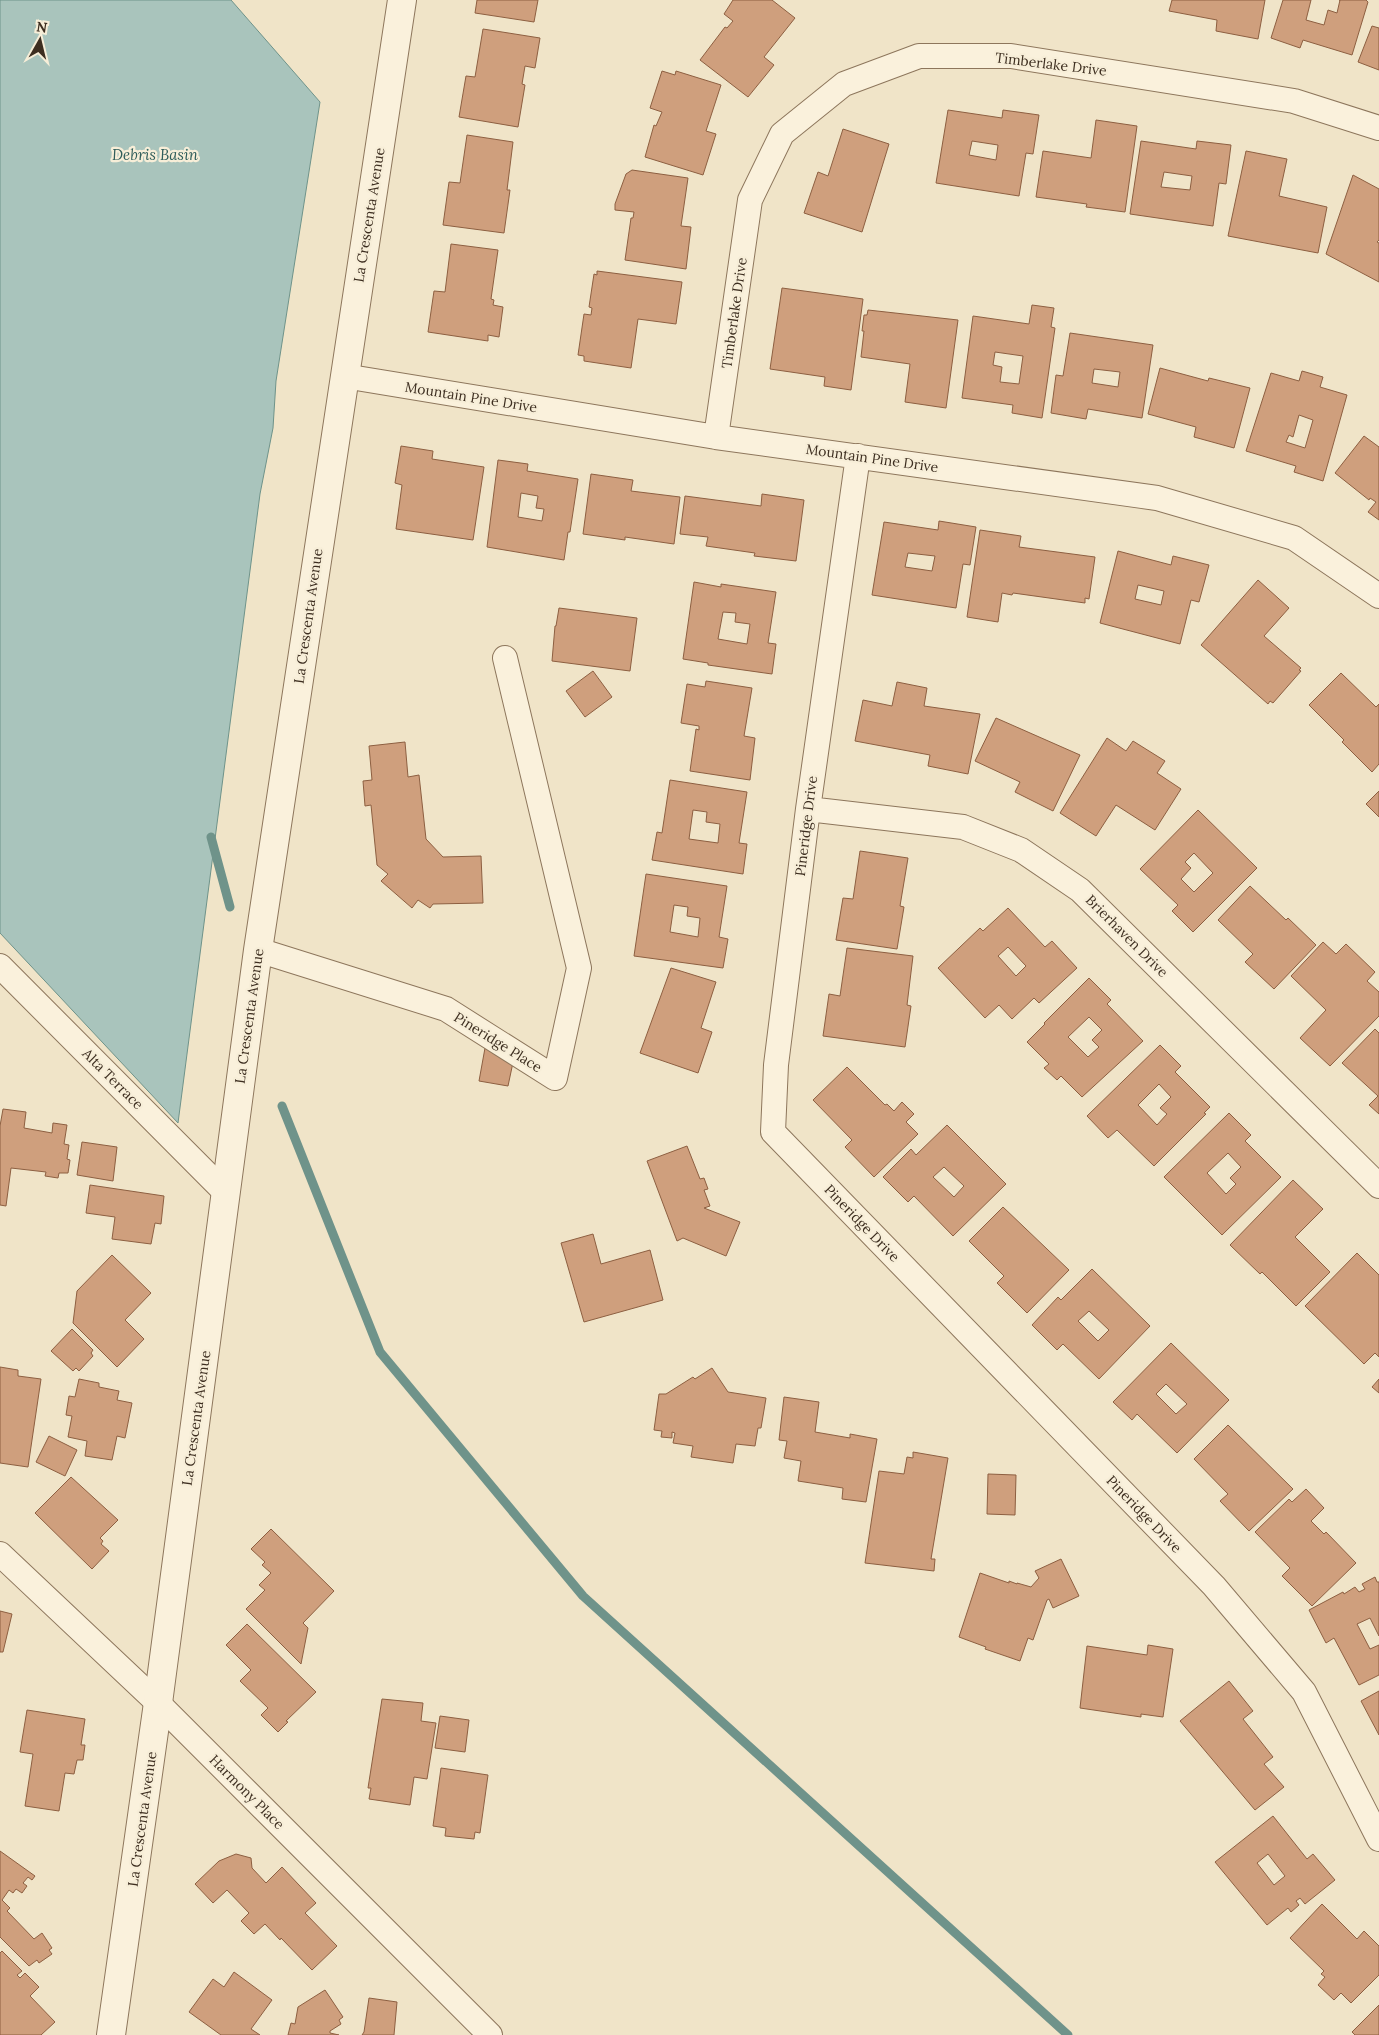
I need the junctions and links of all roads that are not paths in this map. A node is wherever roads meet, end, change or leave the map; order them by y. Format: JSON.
{"nodes":[{"id":1,"x":402,"y":0,"type":"edge"},
{"id":2,"x":1379,"y":128,"type":"edge"},
{"id":3,"x":344,"y":376,"type":"junction"},
{"id":4,"x":716,"y":437,"type":"junction"},
{"id":5,"x":858,"y":456,"type":"junction"},
{"id":6,"x":1379,"y":596,"type":"edge"},
{"id":7,"x":505,"y":658,"type":"dead end"},
{"id":8,"x":808,"y":809,"type":"junction"},
{"id":9,"x":258,"y":950,"type":"junction"},
{"id":10,"x":0,"y":966,"type":"edge"},
{"id":11,"x":1379,"y":1186,"type":"edge"},
{"id":12,"x":226,"y":1193,"type":"junction"},
{"id":13,"x":0,"y":1554,"type":"edge"},
{"id":14,"x":158,"y":1703,"type":"junction"},
{"id":15,"x":1379,"y":1839,"type":"edge"},
{"id":16,"x":111,"y":2035,"type":"edge"},
{"id":17,"x":490,"y":2035,"type":"edge"}],
"edges":[{"from":1,"to":3,"type":"street","name":"La Crescenta Avenue"},
{"from":2,"to":4,"type":"street","name":"Timberlake Drive"},
{"from":3,"to":4,"type":"street","name":"Mountain Pine Drive"},
{"from":3,"to":9,"type":"street","name":"La Crescenta Avenue"},
{"from":4,"to":5,"type":"street","name":"Mountain Pine Drive"},
{"from":5,"to":6,"type":"street","name":"Mountain Pine Drive"},
{"from":5,"to":8,"type":"street","name":"Pineridge Drive"},
{"from":7,"to":9,"type":"street","name":"Pineridge Place"},
{"from":8,"to":11,"type":"street","name":"Brierhaven Drive"},
{"from":8,"to":15,"type":"street","name":"Pineridge Drive"},
{"from":9,"to":12,"type":"street","name":"La Crescenta Avenue"},
{"from":10,"to":12,"type":"street","name":"Alta Terrace"},
{"from":12,"to":14,"type":"street","name":"La Crescenta Avenue"},
{"from":13,"to":14,"type":"street","name":"Harmony Place"},
{"from":14,"to":16,"type":"street","name":"La Crescenta Avenue"},
{"from":14,"to":17,"type":"street","name":"Harmony Place"}]}
